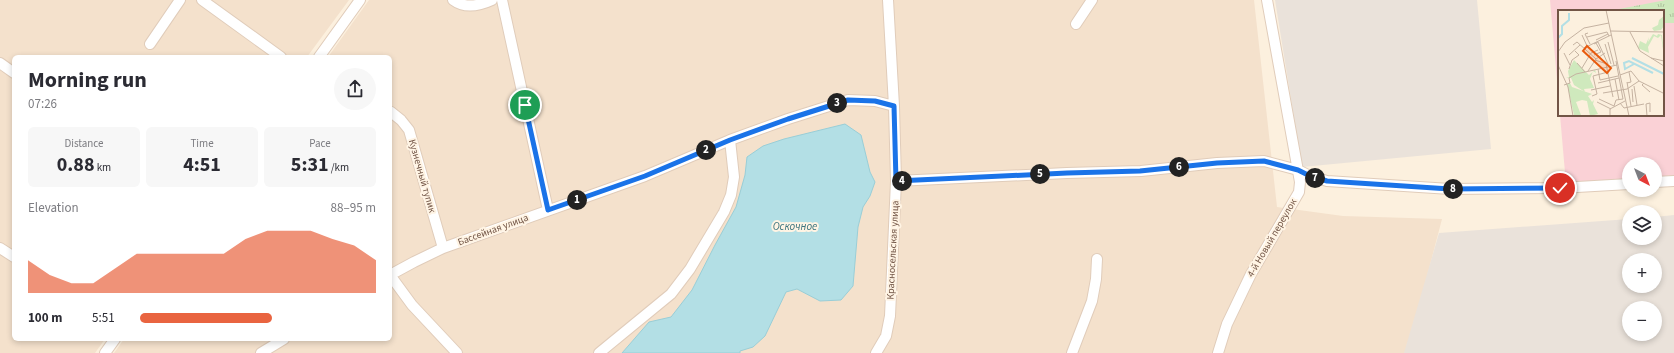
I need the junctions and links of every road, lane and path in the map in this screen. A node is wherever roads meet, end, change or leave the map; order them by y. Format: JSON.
{"nodes":[{"id":1,"x":180,"y":0,"type":"edge"},
{"id":2,"x":202,"y":0,"type":"edge"},
{"id":3,"x":360,"y":0,"type":"edge"},
{"id":4,"x":453,"y":0,"type":"edge"},
{"id":5,"x":492,"y":0,"type":"edge"},
{"id":6,"x":502,"y":0,"type":"edge"},
{"id":7,"x":888,"y":0,"type":"edge"},
{"id":8,"x":1092,"y":0,"type":"edge"},
{"id":9,"x":1267,"y":0,"type":"edge"},
{"id":10,"x":1076,"y":24,"type":"dead end"},
{"id":11,"x":150,"y":44,"type":"dead end"},
{"id":12,"x":278,"y":55,"type":"edge"},
{"id":13,"x":320,"y":55,"type":"edge"},
{"id":14,"x":0,"y":63,"type":"edge"},
{"id":15,"x":12,"y":72,"type":"edge"},
{"id":16,"x":894,"y":106,"type":"junction"},
{"id":17,"x":392,"y":113,"type":"edge"},
{"id":18,"x":730,"y":140,"type":"junction"},
{"id":19,"x":1298,"y":170,"type":"junction"},
{"id":20,"x":896,"y":181,"type":"junction"},
{"id":21,"x":1674,"y":181,"type":"edge"},
{"id":22,"x":1662,"y":182,"type":"edge"},
{"id":23,"x":1622,"y":184,"type":"edge"},
{"id":24,"x":548,"y":210,"type":"junction"},
{"id":25,"x":0,"y":248,"type":"edge"},
{"id":26,"x":443,"y":248,"type":"junction"},
{"id":27,"x":12,"y":256,"type":"edge"},
{"id":28,"x":1097,"y":259,"type":"dead end"},
{"id":29,"x":392,"y":274,"type":"edge"},
{"id":30,"x":392,"y":278,"type":"edge"},
{"id":31,"x":114,"y":341,"type":"edge"},
{"id":32,"x":281,"y":341,"type":"edge"},
{"id":33,"x":106,"y":353,"type":"edge"},
{"id":34,"x":261,"y":353,"type":"edge"},
{"id":35,"x":457,"y":353,"type":"edge"},
{"id":36,"x":599,"y":353,"type":"edge"},
{"id":37,"x":876,"y":353,"type":"edge"},
{"id":38,"x":1072,"y":353,"type":"edge"},
{"id":39,"x":1218,"y":353,"type":"edge"}],
"edges":[{"from":1,"to":11,"type":"street"},
{"from":2,"to":12,"type":"street"},
{"from":3,"to":13,"type":"street"},
{"from":4,"to":5,"type":"street"},
{"from":6,"to":24,"type":"street"},
{"from":7,"to":16,"type":"street","name":"Красносельская улица"},
{"from":8,"to":10,"type":"street"},
{"from":9,"to":19,"type":"street","name":"4-й Новый переулок"},
{"from":14,"to":15,"type":"street"},
{"from":16,"to":18,"type":"street","name":"Бассейная улица"},
{"from":16,"to":20,"type":"street","name":"Красносельская улица"},
{"from":17,"to":26,"type":"street","name":"Кузнечный тупик"},
{"from":18,"to":24,"type":"street","name":"Бассейная улица"},
{"from":18,"to":36,"type":"street"},
{"from":19,"to":20,"type":"street"},
{"from":19,"to":23,"type":"street"},
{"from":19,"to":39,"type":"street","name":"4-й Новый переулок"},
{"from":20,"to":37,"type":"street","name":"Красносельская улица"},
{"from":21,"to":22,"type":"street"},
{"from":24,"to":26,"type":"street","name":"Бассейная улица"},
{"from":25,"to":27,"type":"street"},
{"from":26,"to":29,"type":"street","name":"Бассейная улица"},
{"from":28,"to":38,"type":"street"},
{"from":30,"to":35,"type":"street"},
{"from":31,"to":33,"type":"street"},
{"from":32,"to":34,"type":"street"}]}
